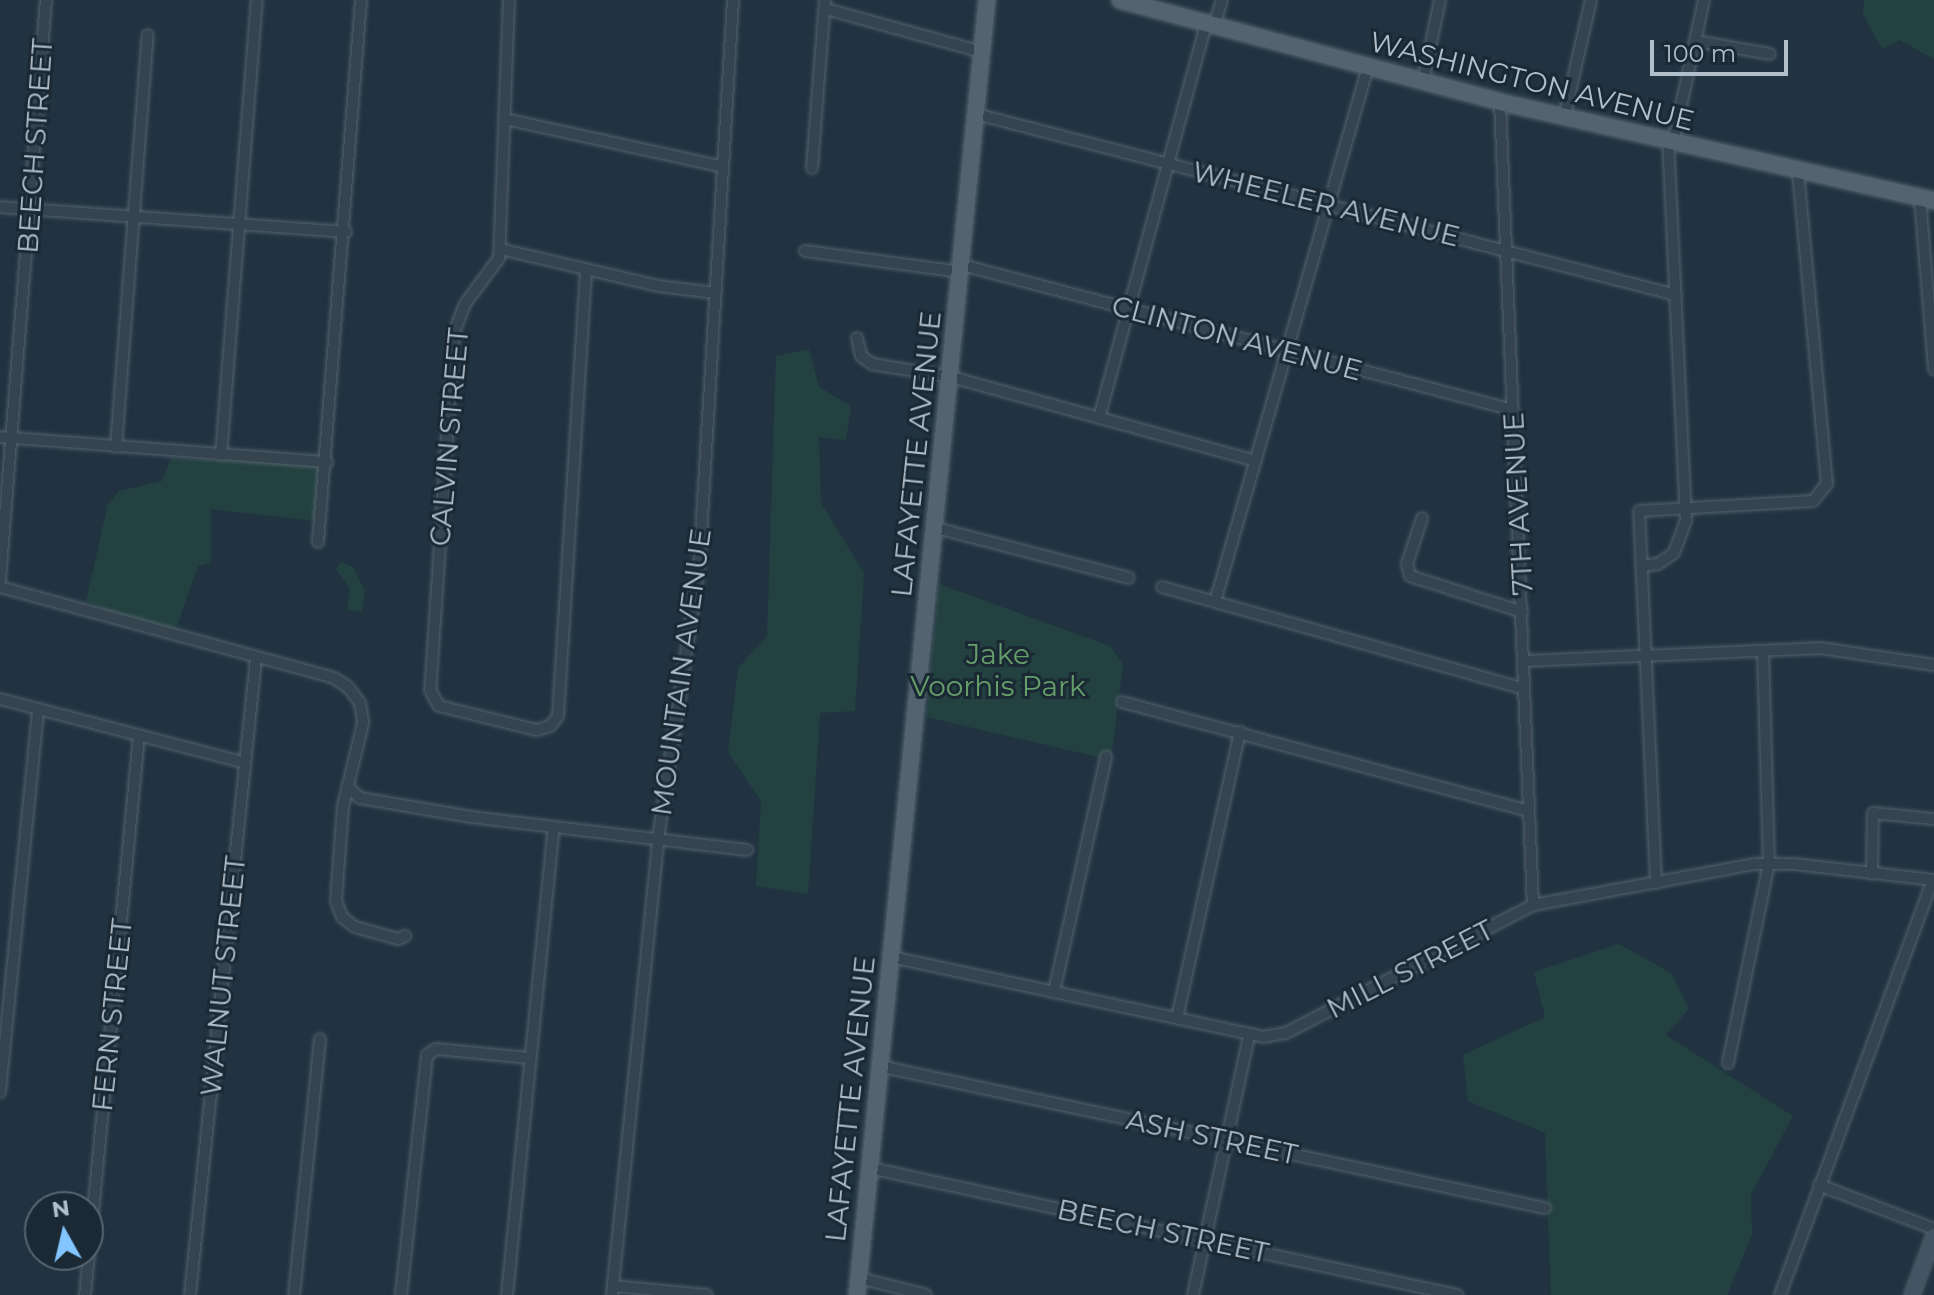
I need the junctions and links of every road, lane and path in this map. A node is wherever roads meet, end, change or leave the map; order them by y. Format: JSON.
{"nodes":[{"id":1,"x":46,"y":0,"type":"edge"},
{"id":2,"x":257,"y":0,"type":"edge"},
{"id":3,"x":361,"y":0,"type":"edge"},
{"id":4,"x":509,"y":0,"type":"edge"},
{"id":5,"x":733,"y":0,"type":"edge"},
{"id":6,"x":987,"y":0,"type":"edge"},
{"id":7,"x":1120,"y":0,"type":"edge"},
{"id":8,"x":1222,"y":0,"type":"edge"},
{"id":9,"x":1440,"y":0,"type":"edge"},
{"id":10,"x":1591,"y":0,"type":"edge"},
{"id":11,"x":1704,"y":0,"type":"edge"},
{"id":12,"x":826,"y":5,"type":"edge"},
{"id":13,"x":1210,"y":24,"type":"junction"},
{"id":14,"x":148,"y":35,"type":"dead end"},
{"id":15,"x":1696,"y":41,"type":"junction"},
{"id":16,"x":982,"y":52,"type":"junction"},
{"id":17,"x":1770,"y":54,"type":"dead end"},
{"id":18,"x":1368,"y":67,"type":"junction"},
{"id":19,"x":1423,"y":82,"type":"junction"},
{"id":20,"x":1500,"y":102,"type":"junction"},
{"id":21,"x":976,"y":114,"type":"junction"},
{"id":22,"x":1564,"y":118,"type":"junction"},
{"id":23,"x":505,"y":119,"type":"junction"},
{"id":24,"x":1671,"y":143,"type":"junction"},
{"id":25,"x":1168,"y":163,"type":"junction"},
{"id":26,"x":723,"y":167,"type":"junction"},
{"id":27,"x":812,"y":168,"type":"dead end"},
{"id":28,"x":1798,"y":172,"type":"junction"},
{"id":29,"x":1927,"y":200,"type":"edge"},
{"id":30,"x":1329,"y":205,"type":"junction"},
{"id":31,"x":0,"y":207,"type":"edge"},
{"id":32,"x":31,"y":209,"type":"junction"},
{"id":33,"x":135,"y":217,"type":"junction"},
{"id":34,"x":239,"y":224,"type":"junction"},
{"id":35,"x":346,"y":232,"type":"junction"},
{"id":36,"x":500,"y":249,"type":"junction"},
{"id":37,"x":805,"y":251,"type":"dead end"},
{"id":38,"x":1506,"y":251,"type":"junction"},
{"id":39,"x":961,"y":268,"type":"junction"},
{"id":40,"x":586,"y":270,"type":"junction"},
{"id":41,"x":716,"y":293,"type":"junction"},
{"id":42,"x":1676,"y":295,"type":"junction"},
{"id":43,"x":1128,"y":309,"type":"junction"},
{"id":44,"x":857,"y":338,"type":"dead end"},
{"id":45,"x":1288,"y":351,"type":"junction"},
{"id":46,"x":1933,"y":351,"type":"edge"},
{"id":47,"x":1934,"y":369,"type":"edge"},
{"id":48,"x":951,"y":377,"type":"junction"},
{"id":49,"x":1513,"y":410,"type":"junction"},
{"id":50,"x":1099,"y":418,"type":"junction"},
{"id":51,"x":5,"y":438,"type":"edge"},
{"id":52,"x":116,"y":447,"type":"junction"},
{"id":53,"x":221,"y":455,"type":"junction"},
{"id":54,"x":1256,"y":461,"type":"junction"},
{"id":55,"x":327,"y":462,"type":"junction"},
{"id":56,"x":1687,"y":508,"type":"junction"},
{"id":57,"x":1422,"y":518,"type":"dead end"},
{"id":58,"x":936,"y":528,"type":"junction"},
{"id":59,"x":318,"y":542,"type":"dead end"},
{"id":60,"x":1641,"y":566,"type":"junction"},
{"id":61,"x":1129,"y":578,"type":"dead end"},
{"id":62,"x":0,"y":580,"type":"edge"},
{"id":63,"x":0,"y":587,"type":"edge"},
{"id":64,"x":1162,"y":587,"type":"dead end"},
{"id":65,"x":1215,"y":602,"type":"junction"},
{"id":66,"x":1522,"y":612,"type":"junction"},
{"id":67,"x":1763,"y":651,"type":"junction"},
{"id":68,"x":1644,"y":656,"type":"junction"},
{"id":69,"x":256,"y":658,"type":"junction"},
{"id":70,"x":1525,"y":661,"type":"junction"},
{"id":71,"x":1934,"y":665,"type":"edge"},
{"id":72,"x":1524,"y":689,"type":"junction"},
{"id":73,"x":0,"y":699,"type":"edge"},
{"id":74,"x":1122,"y":702,"type":"dead end"},
{"id":75,"x":38,"y":709,"type":"junction"},
{"id":76,"x":1240,"y":732,"type":"junction"},
{"id":77,"x":139,"y":736,"type":"junction"},
{"id":78,"x":1106,"y":757,"type":"dead end"},
{"id":79,"x":245,"y":763,"type":"junction"},
{"id":80,"x":350,"y":789,"type":"junction"},
{"id":81,"x":1528,"y":811,"type":"junction"},
{"id":82,"x":1934,"y":819,"type":"edge"},
{"id":83,"x":554,"y":827,"type":"junction"},
{"id":84,"x":658,"y":839,"type":"junction"},
{"id":85,"x":747,"y":850,"type":"dead end"},
{"id":86,"x":1769,"y":864,"type":"junction"},
{"id":87,"x":1872,"y":874,"type":"junction"},
{"id":88,"x":1934,"y":880,"type":"edge"},
{"id":89,"x":1656,"y":883,"type":"junction"},
{"id":90,"x":1533,"y":905,"type":"junction"},
{"id":91,"x":405,"y":936,"type":"dead end"},
{"id":92,"x":891,"y":957,"type":"junction"},
{"id":93,"x":1054,"y":992,"type":"junction"},
{"id":94,"x":1177,"y":1018,"type":"junction"},
{"id":95,"x":1249,"y":1036,"type":"junction"},
{"id":96,"x":320,"y":1039,"type":"dead end"},
{"id":97,"x":530,"y":1058,"type":"junction"},
{"id":98,"x":1728,"y":1063,"type":"dead end"},
{"id":99,"x":879,"y":1066,"type":"junction"},
{"id":100,"x":0,"y":1092,"type":"edge"},
{"id":101,"x":1226,"y":1140,"type":"junction"},
{"id":102,"x":870,"y":1168,"type":"junction"},
{"id":103,"x":1819,"y":1185,"type":"junction"},
{"id":104,"x":1545,"y":1208,"type":"dead end"},
{"id":105,"x":1934,"y":1229,"type":"edge"},
{"id":106,"x":1934,"y":1236,"type":"edge"},
{"id":107,"x":1205,"y":1241,"type":"junction"},
{"id":108,"x":858,"y":1287,"type":"edge"},
{"id":109,"x":612,"y":1290,"type":"edge"},
{"id":110,"x":85,"y":1295,"type":"edge"},
{"id":111,"x":190,"y":1295,"type":"edge"},
{"id":112,"x":294,"y":1295,"type":"edge"},
{"id":113,"x":401,"y":1295,"type":"edge"},
{"id":114,"x":507,"y":1295,"type":"edge"},
{"id":115,"x":707,"y":1295,"type":"edge"},
{"id":116,"x":926,"y":1295,"type":"edge"},
{"id":117,"x":1193,"y":1295,"type":"edge"},
{"id":118,"x":1457,"y":1295,"type":"edge"},
{"id":119,"x":1780,"y":1295,"type":"edge"},
{"id":120,"x":1912,"y":1295,"type":"edge"}],
"edges":[{"from":1,"to":32,"type":"street","name":"BEECH STREET"},
{"from":2,"to":34,"type":"street"},
{"from":3,"to":35,"type":"street"},
{"from":4,"to":23,"type":"street","name":"CALVIN STREET"},
{"from":5,"to":26,"type":"street","name":"MOUNTAIN AVENUE"},
{"from":6,"to":16,"type":"main road","name":"LAFAYETTE AVENUE"},
{"from":7,"to":13,"type":"main road","name":"WASHINGTON AVENUE"},
{"from":8,"to":13,"type":"street"},
{"from":9,"to":19,"type":"street"},
{"from":10,"to":22,"type":"street"},
{"from":11,"to":15,"type":"street"},
{"from":12,"to":16,"type":"street"},
{"from":12,"to":27,"type":"street"},
{"from":13,"to":18,"type":"main road","name":"WASHINGTON AVENUE"},
{"from":13,"to":25,"type":"street"},
{"from":14,"to":33,"type":"street"},
{"from":15,"to":17,"type":"street"},
{"from":15,"to":24,"type":"street"},
{"from":16,"to":21,"type":"main road","name":"LAFAYETTE AVENUE"},
{"from":18,"to":19,"type":"main road","name":"WASHINGTON AVENUE"},
{"from":18,"to":30,"type":"street"},
{"from":19,"to":20,"type":"main road","name":"WASHINGTON AVENUE"},
{"from":20,"to":22,"type":"main road","name":"WASHINGTON AVENUE"},
{"from":20,"to":38,"type":"street","name":"7TH AVENUE"},
{"from":21,"to":25,"type":"street","name":"WHEELER AVENUE"},
{"from":21,"to":39,"type":"main road","name":"LAFAYETTE AVENUE"},
{"from":22,"to":24,"type":"main road","name":"WASHINGTON AVENUE"},
{"from":23,"to":26,"type":"street"},
{"from":23,"to":36,"type":"street","name":"CALVIN STREET"},
{"from":24,"to":28,"type":"main road","name":"WASHINGTON AVENUE"},
{"from":24,"to":42,"type":"street"},
{"from":25,"to":30,"type":"street","name":"WHEELER AVENUE"},
{"from":25,"to":43,"type":"street"},
{"from":26,"to":41,"type":"street","name":"MOUNTAIN AVENUE"},
{"from":28,"to":29,"type":"main road","name":"WASHINGTON AVENUE"},
{"from":28,"to":56,"type":"street"},
{"from":29,"to":46,"type":"street"},
{"from":30,"to":38,"type":"street","name":"WHEELER AVENUE"},
{"from":30,"to":45,"type":"street"},
{"from":31,"to":32,"type":"street"},
{"from":32,"to":33,"type":"street"},
{"from":32,"to":51,"type":"street","name":"BEECH STREET"},
{"from":33,"to":34,"type":"street"},
{"from":33,"to":52,"type":"street"},
{"from":34,"to":35,"type":"street"},
{"from":34,"to":53,"type":"street"},
{"from":35,"to":55,"type":"street"},
{"from":36,"to":40,"type":"street"},
{"from":36,"to":40,"type":"street","name":"CALVIN STREET"},
{"from":37,"to":39,"type":"street","name":"CLINTON AVENUE"},
{"from":38,"to":42,"type":"street","name":"WHEELER AVENUE"},
{"from":38,"to":49,"type":"street","name":"7TH AVENUE"},
{"from":39,"to":43,"type":"street","name":"CLINTON AVENUE"},
{"from":39,"to":48,"type":"main road","name":"LAFAYETTE AVENUE"},
{"from":40,"to":41,"type":"street"},
{"from":41,"to":84,"type":"street","name":"MOUNTAIN AVENUE"},
{"from":42,"to":56,"type":"street"},
{"from":43,"to":45,"type":"street","name":"CLINTON AVENUE"},
{"from":43,"to":50,"type":"street"},
{"from":44,"to":48,"type":"street"},
{"from":45,"to":49,"type":"street","name":"CLINTON AVENUE"},
{"from":45,"to":54,"type":"street"},
{"from":46,"to":47,"type":"street"},
{"from":48,"to":50,"type":"street"},
{"from":48,"to":58,"type":"main road","name":"LAFAYETTE AVENUE"},
{"from":49,"to":66,"type":"street","name":"7TH AVENUE"},
{"from":50,"to":54,"type":"street"},
{"from":51,"to":52,"type":"street"},
{"from":51,"to":62,"type":"street","name":"BEECH STREET"},
{"from":52,"to":53,"type":"street"},
{"from":53,"to":55,"type":"street"},
{"from":54,"to":65,"type":"street"},
{"from":55,"to":59,"type":"street"},
{"from":56,"to":60,"type":"street"},
{"from":56,"to":60,"type":"street"},
{"from":57,"to":66,"type":"street"},
{"from":58,"to":61,"type":"street"},
{"from":58,"to":92,"type":"main road","name":"LAFAYETTE AVENUE"},
{"from":60,"to":68,"type":"street"},
{"from":63,"to":69,"type":"street"},
{"from":64,"to":65,"type":"street"},
{"from":65,"to":72,"type":"street"},
{"from":66,"to":70,"type":"street","name":"7TH AVENUE"},
{"from":67,"to":68,"type":"street"},
{"from":67,"to":71,"type":"street"},
{"from":67,"to":86,"type":"street"},
{"from":68,"to":70,"type":"street"},
{"from":68,"to":89,"type":"street"},
{"from":69,"to":79,"type":"street","name":"WALNUT STREET"},
{"from":69,"to":80,"type":"street"},
{"from":70,"to":72,"type":"street","name":"7TH AVENUE"},
{"from":72,"to":81,"type":"street","name":"7TH AVENUE"},
{"from":73,"to":75,"type":"street"},
{"from":74,"to":76,"type":"street"},
{"from":75,"to":77,"type":"street"},
{"from":75,"to":100,"type":"street"},
{"from":76,"to":81,"type":"street"},
{"from":76,"to":94,"type":"street"},
{"from":77,"to":79,"type":"street"},
{"from":77,"to":110,"type":"street","name":"FERN STREET"},
{"from":78,"to":93,"type":"street"},
{"from":79,"to":111,"type":"street","name":"WALNUT STREET"},
{"from":80,"to":83,"type":"street"},
{"from":80,"to":91,"type":"street"},
{"from":81,"to":90,"type":"street","name":"7TH AVENUE"},
{"from":82,"to":87,"type":"street"},
{"from":83,"to":84,"type":"street"},
{"from":83,"to":97,"type":"street"},
{"from":84,"to":85,"type":"street"},
{"from":84,"to":109,"type":"street","name":"MOUNTAIN AVENUE"},
{"from":86,"to":87,"type":"street","name":"MILL STREET"},
{"from":86,"to":89,"type":"street","name":"MILL STREET"},
{"from":86,"to":98,"type":"street"},
{"from":87,"to":88,"type":"street","name":"MILL STREET"},
{"from":88,"to":103,"type":"street"},
{"from":89,"to":90,"type":"street","name":"MILL STREET"},
{"from":90,"to":95,"type":"street","name":"MILL STREET"},
{"from":92,"to":93,"type":"street","name":"MILL STREET"},
{"from":92,"to":99,"type":"main road","name":"LAFAYETTE AVENUE"},
{"from":93,"to":94,"type":"street","name":"MILL STREET"},
{"from":94,"to":95,"type":"street","name":"MILL STREET"},
{"from":95,"to":101,"type":"street"},
{"from":96,"to":112,"type":"street"},
{"from":97,"to":113,"type":"street"},
{"from":97,"to":114,"type":"street"},
{"from":99,"to":101,"type":"street","name":"ASH STREET"},
{"from":99,"to":102,"type":"main road","name":"LAFAYETTE AVENUE"},
{"from":101,"to":104,"type":"street","name":"ASH STREET"},
{"from":101,"to":107,"type":"street"},
{"from":102,"to":107,"type":"street","name":"BEECH STREET"},
{"from":102,"to":108,"type":"main road","name":"LAFAYETTE AVENUE"},
{"from":103,"to":105,"type":"street"},
{"from":103,"to":119,"type":"street"},
{"from":106,"to":120,"type":"main road"},
{"from":107,"to":117,"type":"street"},
{"from":107,"to":118,"type":"street","name":"BEECH STREET"},
{"from":108,"to":116,"type":"street"},
{"from":109,"to":115,"type":"street"}]}
